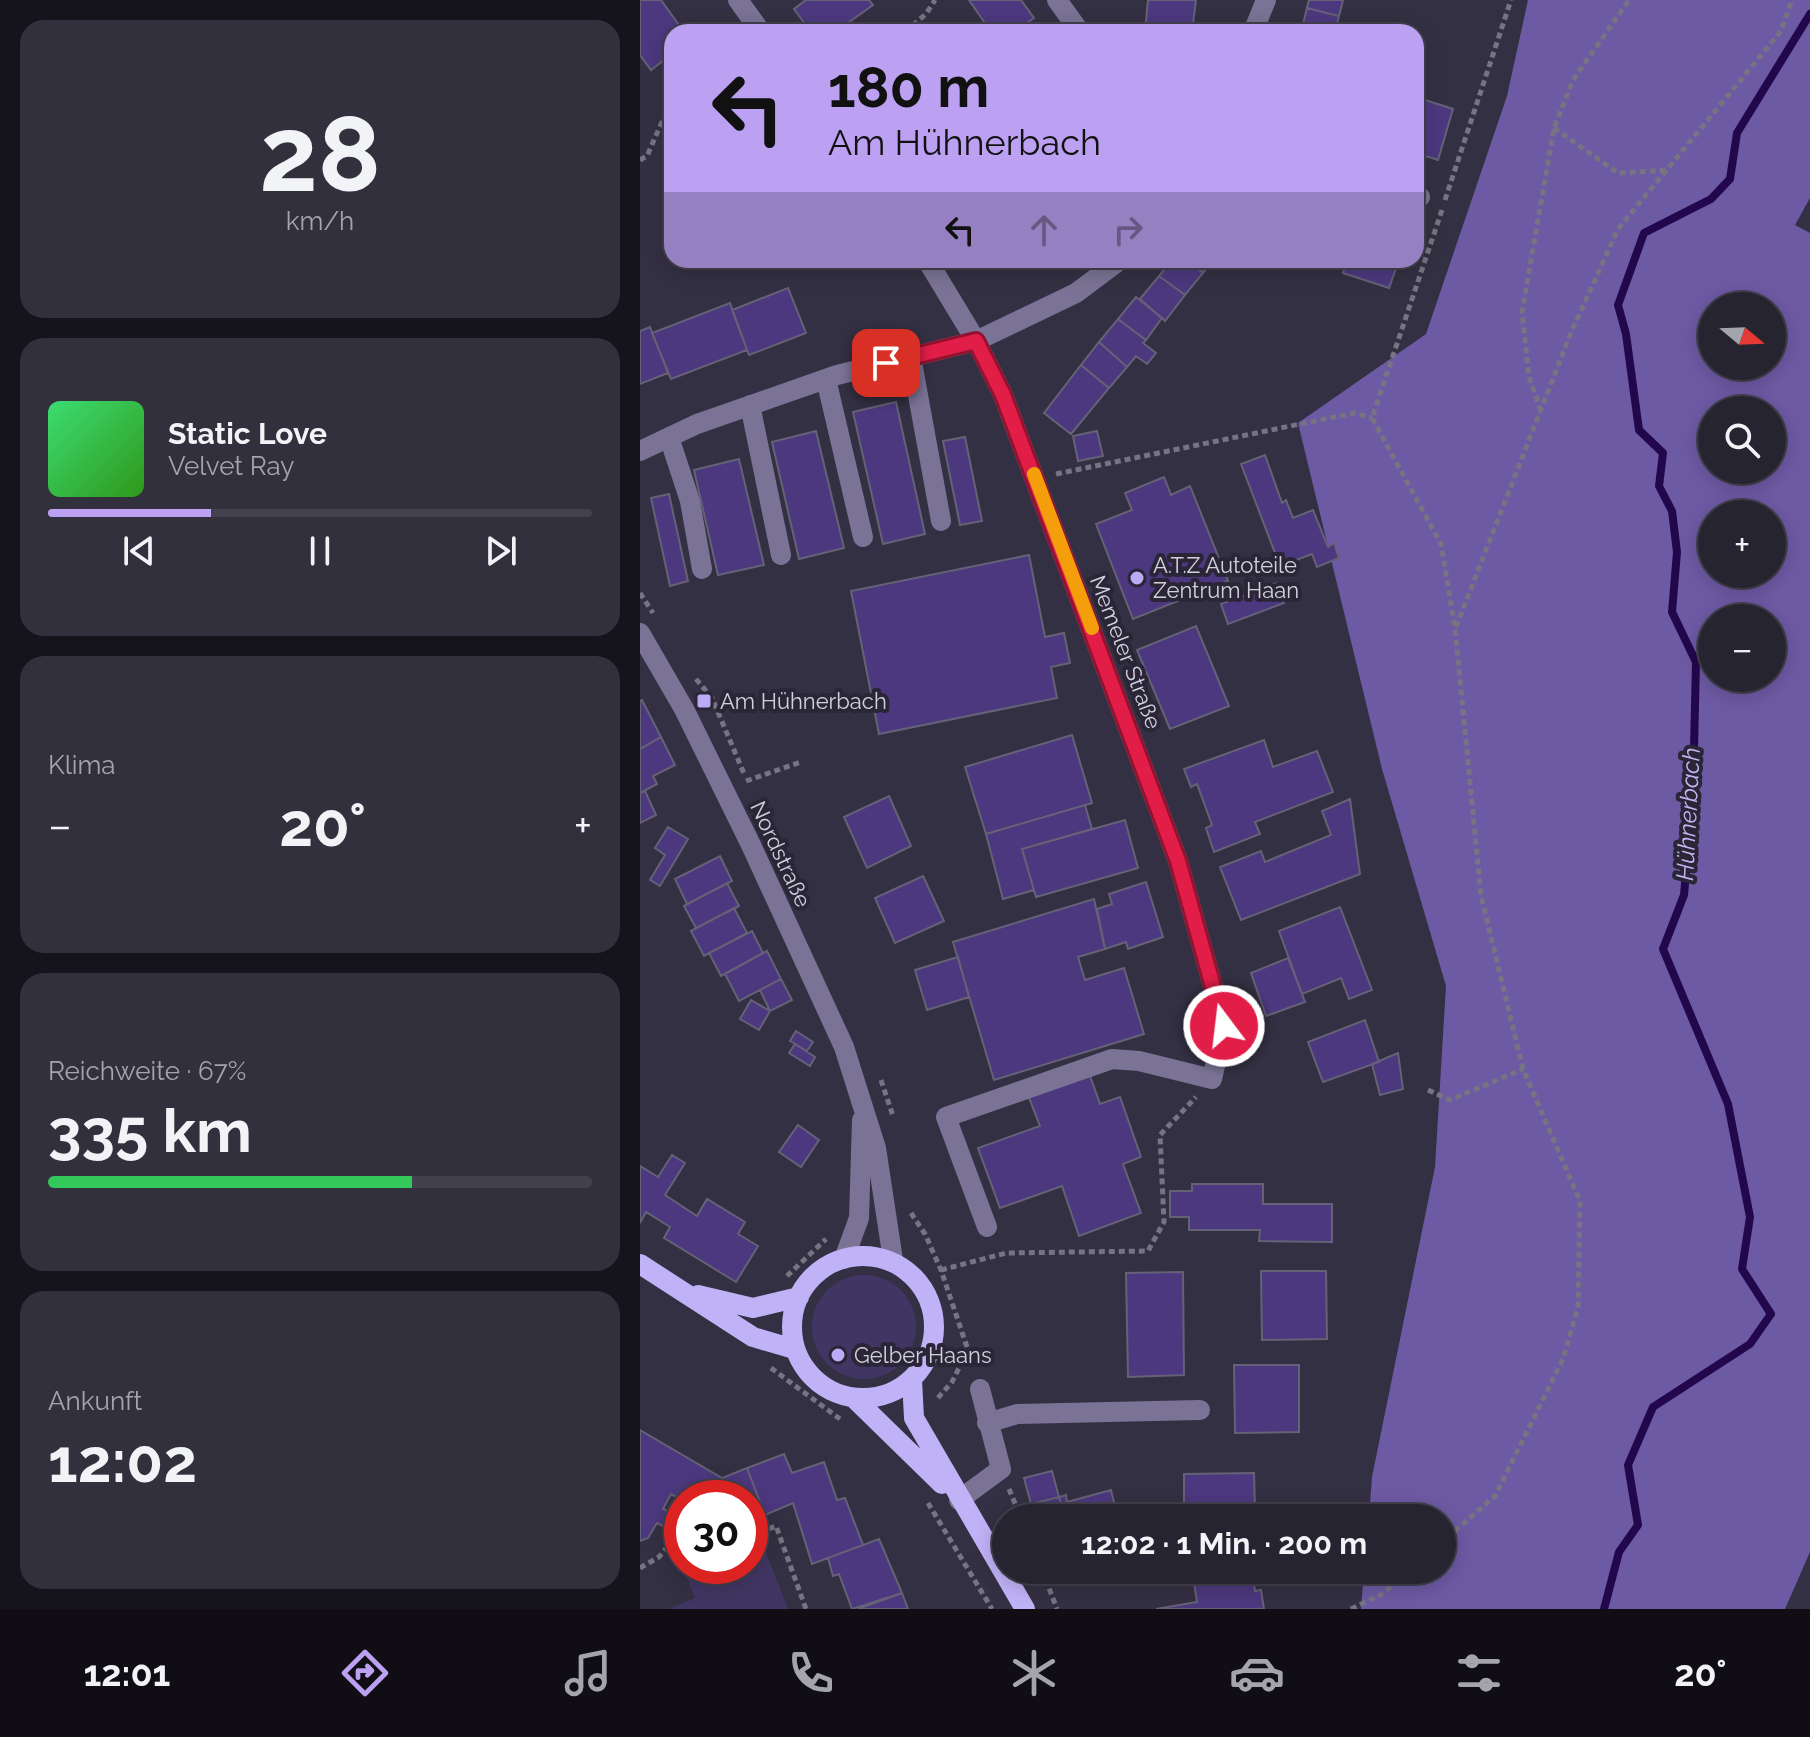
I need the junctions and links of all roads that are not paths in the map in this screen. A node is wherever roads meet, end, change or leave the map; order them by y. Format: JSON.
{"nodes":[{"id":1,"x":738,"y":0,"type":"edge"},
{"id":2,"x":1057,"y":0,"type":"edge"},
{"id":3,"x":1266,"y":0,"type":"edge"},
{"id":4,"x":755,"y":24,"type":"edge"},
{"id":5,"x":1074,"y":24,"type":"edge"},
{"id":6,"x":1256,"y":24,"type":"edge"},
{"id":7,"x":932,"y":268,"type":"edge"},
{"id":8,"x":1109,"y":268,"type":"edge"},
{"id":9,"x":976,"y":341,"type":"junction"},
{"id":10,"x":911,"y":357,"type":"junction"},
{"id":11,"x":826,"y":379,"type":"junction"},
{"id":12,"x":750,"y":405,"type":"junction"},
{"id":13,"x":669,"y":437,"type":"junction"},
{"id":14,"x":640,"y":451,"type":"edge"},
{"id":15,"x":941,"y":521,"type":"dead end"},
{"id":16,"x":863,"y":537,"type":"dead end"},
{"id":17,"x":781,"y":555,"type":"dead end"},
{"id":18,"x":702,"y":569,"type":"dead end"},
{"id":19,"x":640,"y":633,"type":"edge"},
{"id":20,"x":862,"y":1104,"type":"junction"},
{"id":21,"x":987,"y":1227,"type":"dead end"},
{"id":22,"x":844,"y":1259,"type":"junction"},
{"id":23,"x":893,"y":1260,"type":"junction"},
{"id":24,"x":640,"y":1264,"type":"edge"},
{"id":25,"x":687,"y":1293,"type":"junction"},
{"id":26,"x":799,"y":1297,"type":"junction"},
{"id":27,"x":794,"y":1349,"type":"junction"},
{"id":28,"x":912,"y":1380,"type":"junction"},
{"id":29,"x":980,"y":1389,"type":"dead end"},
{"id":30,"x":856,"y":1400,"type":"junction"},
{"id":31,"x":1200,"y":1410,"type":"dead end"},
{"id":32,"x":987,"y":1423,"type":"junction"},
{"id":33,"x":959,"y":1500,"type":"junction"},
{"id":34,"x":1025,"y":1609,"type":"edge"}],
"edges":[{"from":1,"to":4,"type":"street"},
{"from":2,"to":5,"type":"street"},
{"from":3,"to":6,"type":"street"},
{"from":7,"to":9,"type":"street","name":"Memeler Straße"},
{"from":8,"to":9,"type":"street"},
{"from":9,"to":10,"type":"street"},
{"from":9,"to":21,"type":"street","name":"Memeler Straße"},
{"from":10,"to":11,"type":"street"},
{"from":10,"to":15,"type":"street"},
{"from":11,"to":12,"type":"street"},
{"from":11,"to":16,"type":"street"},
{"from":12,"to":13,"type":"street"},
{"from":12,"to":17,"type":"street"},
{"from":13,"to":14,"type":"street"},
{"from":13,"to":18,"type":"street"},
{"from":19,"to":20,"type":"street","name":"Nordstraße"},
{"from":20,"to":22,"type":"street","name":"Nordstraße"},
{"from":20,"to":23,"type":"street","name":"Nordstraße"},
{"from":22,"to":23,"type":"main road"},
{"from":22,"to":26,"type":"main road"},
{"from":23,"to":28,"type":"main road"},
{"from":24,"to":25,"type":"main road"},
{"from":25,"to":26,"type":"main road"},
{"from":25,"to":27,"type":"main road"},
{"from":26,"to":27,"type":"main road"},
{"from":27,"to":30,"type":"main road"},
{"from":28,"to":30,"type":"main road"},
{"from":28,"to":33,"type":"main road"},
{"from":29,"to":32,"type":"street"},
{"from":30,"to":33,"type":"main road"},
{"from":31,"to":32,"type":"street"},
{"from":32,"to":33,"type":"street"},
{"from":33,"to":34,"type":"main road"}]}
